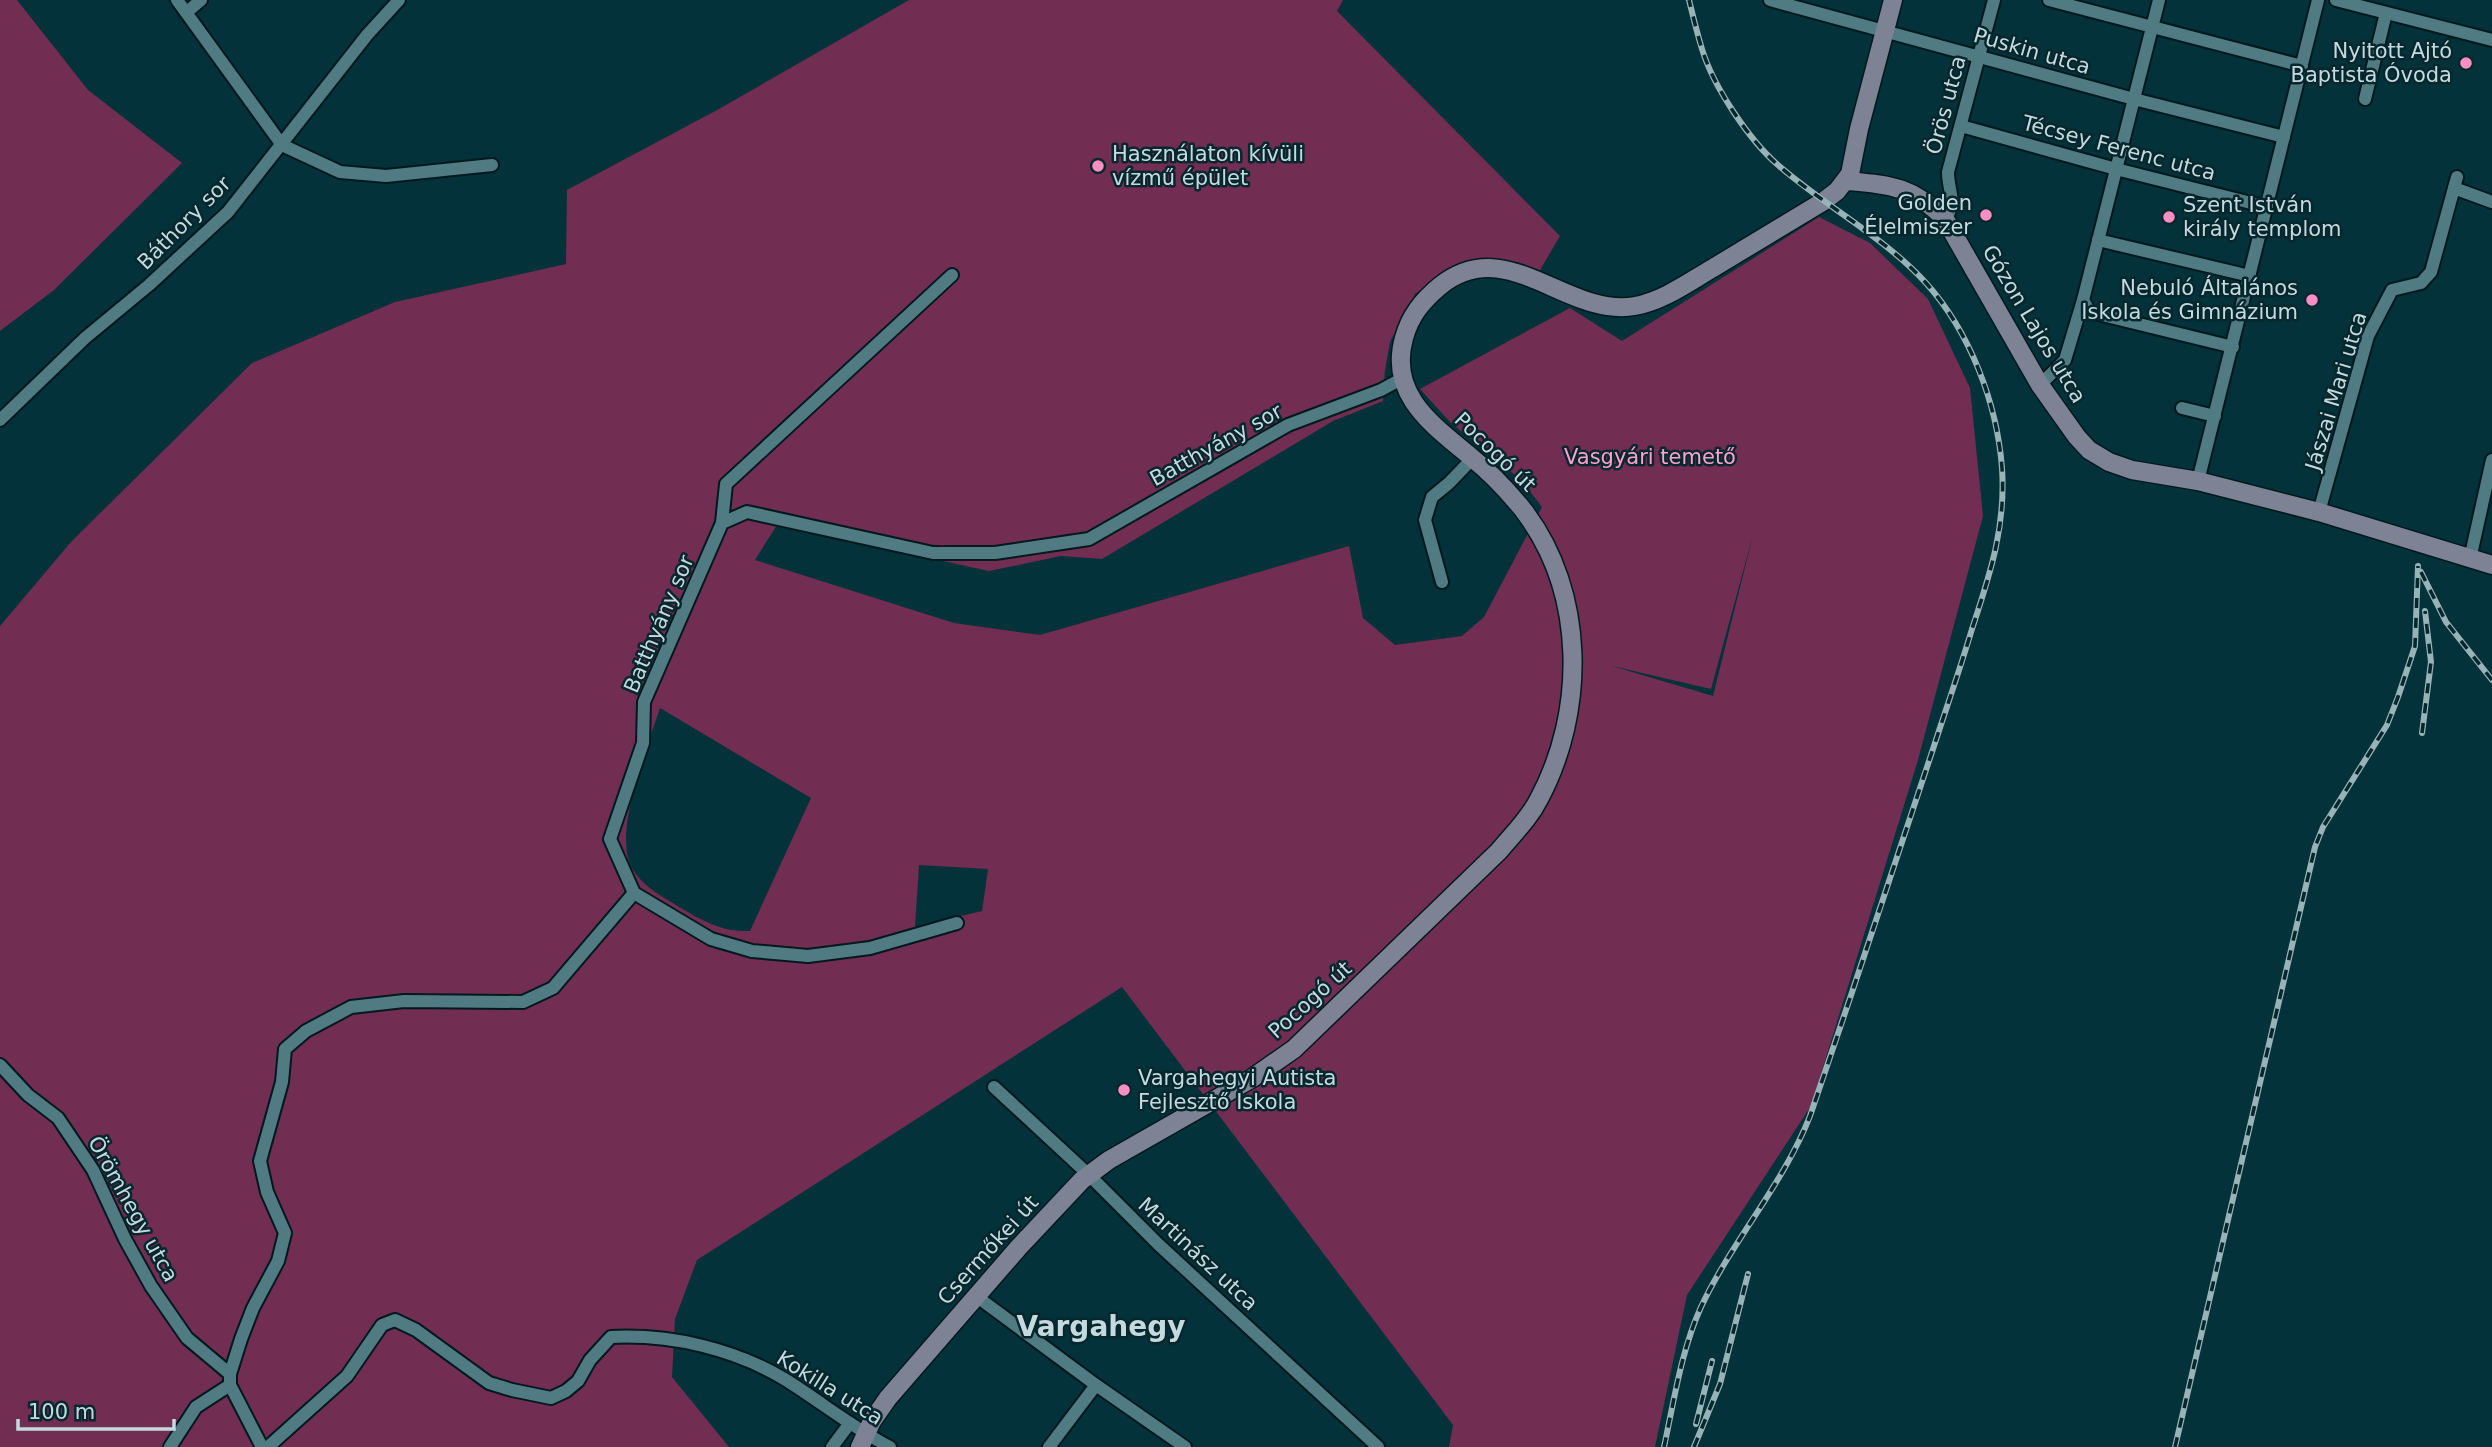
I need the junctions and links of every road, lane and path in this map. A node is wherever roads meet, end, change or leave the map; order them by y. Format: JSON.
{"nodes":[{"id":1,"x":177,"y":0,"type":"edge"},
{"id":2,"x":201,"y":0,"type":"edge"},
{"id":3,"x":399,"y":0,"type":"edge"},
{"id":4,"x":1770,"y":0,"type":"edge"},
{"id":5,"x":1893,"y":0,"type":"edge"},
{"id":6,"x":1994,"y":0,"type":"edge"},
{"id":7,"x":2049,"y":0,"type":"edge"},
{"id":8,"x":2159,"y":0,"type":"edge"},
{"id":9,"x":2318,"y":0,"type":"edge"},
{"id":10,"x":2336,"y":0,"type":"edge"},
{"id":11,"x":187,"y":12,"type":"junction"},
{"id":12,"x":2386,"y":13,"type":"junction"},
{"id":13,"x":2152,"y":27,"type":"junction"},
{"id":14,"x":1885,"y":30,"type":"junction"},
{"id":15,"x":2492,"y":40,"type":"edge"},
{"id":16,"x":1979,"y":55,"type":"junction"},
{"id":17,"x":2302,"y":66,"type":"junction"},
{"id":18,"x":2134,"y":99,"type":"junction"},
{"id":19,"x":2365,"y":99,"type":"dead end"},
{"id":20,"x":1961,"y":125,"type":"junction"},
{"id":21,"x":2284,"y":137,"type":"junction"},
{"id":22,"x":282,"y":145,"type":"junction"},
{"id":23,"x":492,"y":165,"type":"dead end"},
{"id":24,"x":2116,"y":169,"type":"junction"},
{"id":25,"x":1847,"y":181,"type":"junction"},
{"id":26,"x":2492,"y":202,"type":"edge"},
{"id":27,"x":2267,"y":207,"type":"junction"},
{"id":28,"x":1945,"y":219,"type":"junction"},
{"id":29,"x":2098,"y":240,"type":"junction"},
{"id":30,"x":952,"y":275,"type":"dead end"},
{"id":31,"x":2250,"y":276,"type":"junction"},
{"id":32,"x":2083,"y":300,"type":"junction"},
{"id":33,"x":2233,"y":347,"type":"junction"},
{"id":34,"x":1403,"y":378,"type":"junction"},
{"id":35,"x":2040,"y":385,"type":"junction"},
{"id":36,"x":2182,"y":408,"type":"dead end"},
{"id":37,"x":2215,"y":416,"type":"junction"},
{"id":38,"x":0,"y":420,"type":"edge"},
{"id":39,"x":1473,"y":458,"type":"junction"},
{"id":40,"x":2492,"y":460,"type":"edge"},
{"id":41,"x":2198,"y":481,"type":"junction"},
{"id":42,"x":2319,"y":512,"type":"junction"},
{"id":43,"x":722,"y":523,"type":"junction"},
{"id":44,"x":2470,"y":559,"type":"junction"},
{"id":45,"x":2492,"y":565,"type":"edge"},
{"id":46,"x":1443,"y":582,"type":"dead end"},
{"id":47,"x":634,"y":893,"type":"junction"},
{"id":48,"x":957,"y":923,"type":"dead end"},
{"id":49,"x":0,"y":1065,"type":"edge"},
{"id":50,"x":994,"y":1087,"type":"dead end"},
{"id":51,"x":1183,"y":1118,"type":"joint"},
{"id":52,"x":1089,"y":1175,"type":"junction"},
{"id":53,"x":976,"y":1296,"type":"junction"},
{"id":54,"x":230,"y":1379,"type":"junction"},
{"id":55,"x":1096,"y":1385,"type":"junction"},
{"id":56,"x":850,"y":1423,"type":"junction"},
{"id":57,"x":863,"y":1441,"type":"edge"},
{"id":58,"x":170,"y":1447,"type":"edge"},
{"id":59,"x":262,"y":1447,"type":"edge"},
{"id":60,"x":268,"y":1447,"type":"edge"},
{"id":61,"x":832,"y":1447,"type":"edge"},
{"id":62,"x":890,"y":1447,"type":"edge"},
{"id":63,"x":1049,"y":1447,"type":"edge"},
{"id":64,"x":1185,"y":1447,"type":"edge"},
{"id":65,"x":1378,"y":1447,"type":"edge"}],
"edges":[{"from":1,"to":11,"type":"street"},
{"from":2,"to":11,"type":"street"},
{"from":3,"to":22,"type":"street","name":"Báthory sor"},
{"from":4,"to":14,"type":"street","name":"Puskin utca"},
{"from":5,"to":14,"type":"main road"},
{"from":6,"to":16,"type":"street","name":"Örös utca"},
{"from":7,"to":13,"type":"street"},
{"from":8,"to":13,"type":"street"},
{"from":9,"to":17,"type":"street"},
{"from":10,"to":12,"type":"street"},
{"from":11,"to":22,"type":"street"},
{"from":12,"to":15,"type":"street"},
{"from":12,"to":19,"type":"street"},
{"from":13,"to":17,"type":"street"},
{"from":13,"to":18,"type":"street"},
{"from":14,"to":16,"type":"street","name":"Puskin utca"},
{"from":14,"to":25,"type":"main road"},
{"from":16,"to":18,"type":"street","name":"Puskin utca"},
{"from":16,"to":20,"type":"street","name":"Örös utca"},
{"from":17,"to":21,"type":"street"},
{"from":18,"to":21,"type":"street","name":"Puskin utca"},
{"from":18,"to":24,"type":"street"},
{"from":20,"to":24,"type":"street","name":"Técsey Ferenc utca"},
{"from":20,"to":28,"type":"street","name":"Örös utca"},
{"from":21,"to":27,"type":"street"},
{"from":22,"to":23,"type":"street"},
{"from":22,"to":38,"type":"street","name":"Báthory sor"},
{"from":24,"to":27,"type":"street","name":"Técsey Ferenc utca"},
{"from":24,"to":29,"type":"street"},
{"from":25,"to":28,"type":"main road","name":"Gózon Lajos utca"},
{"from":25,"to":34,"type":"main road","name":"Pocogó út"},
{"from":26,"to":42,"type":"street","name":"Jászai Mari utca"},
{"from":27,"to":31,"type":"street"},
{"from":28,"to":35,"type":"main road","name":"Gózon Lajos utca"},
{"from":29,"to":31,"type":"street"},
{"from":29,"to":32,"type":"street"},
{"from":30,"to":43,"type":"street","name":"Batthyány sor"},
{"from":31,"to":33,"type":"street"},
{"from":32,"to":33,"type":"street"},
{"from":32,"to":35,"type":"street"},
{"from":33,"to":37,"type":"street"},
{"from":34,"to":39,"type":"main road","name":"Pocogó út"},
{"from":34,"to":43,"type":"street","name":"Batthyány sor"},
{"from":35,"to":41,"type":"main road","name":"Gózon Lajos utca"},
{"from":36,"to":37,"type":"street"},
{"from":37,"to":41,"type":"street"},
{"from":39,"to":46,"type":"street"},
{"from":39,"to":51,"type":"main road","name":"Pocogó út"},
{"from":40,"to":44,"type":"street"},
{"from":41,"to":42,"type":"main road","name":"Gózon Lajos utca"},
{"from":42,"to":44,"type":"main road","name":"Gózon Lajos utca"},
{"from":43,"to":47,"type":"street","name":"Batthyány sor"},
{"from":44,"to":45,"type":"main road","name":"Gózon Lajos utca"},
{"from":47,"to":48,"type":"street"},
{"from":47,"to":54,"type":"street"},
{"from":49,"to":54,"type":"street","name":"Örömhegy utca"},
{"from":50,"to":52,"type":"street","name":"Martinász utca"},
{"from":51,"to":52,"type":"main road","name":"Csermőkei út"},
{"from":52,"to":53,"type":"main road","name":"Csermőkei út"},
{"from":52,"to":65,"type":"street","name":"Martinász utca"},
{"from":53,"to":55,"type":"street"},
{"from":53,"to":57,"type":"main road","name":"Csermőkei út"},
{"from":54,"to":58,"type":"street"},
{"from":54,"to":59,"type":"street"},
{"from":55,"to":63,"type":"street"},
{"from":55,"to":64,"type":"street"},
{"from":56,"to":57,"type":"street","name":"Kokilla utca"},
{"from":56,"to":60,"type":"street","name":"Kokilla utca"},
{"from":56,"to":61,"type":"street"},
{"from":57,"to":62,"type":"street","name":"Kokilla utca"}]}
